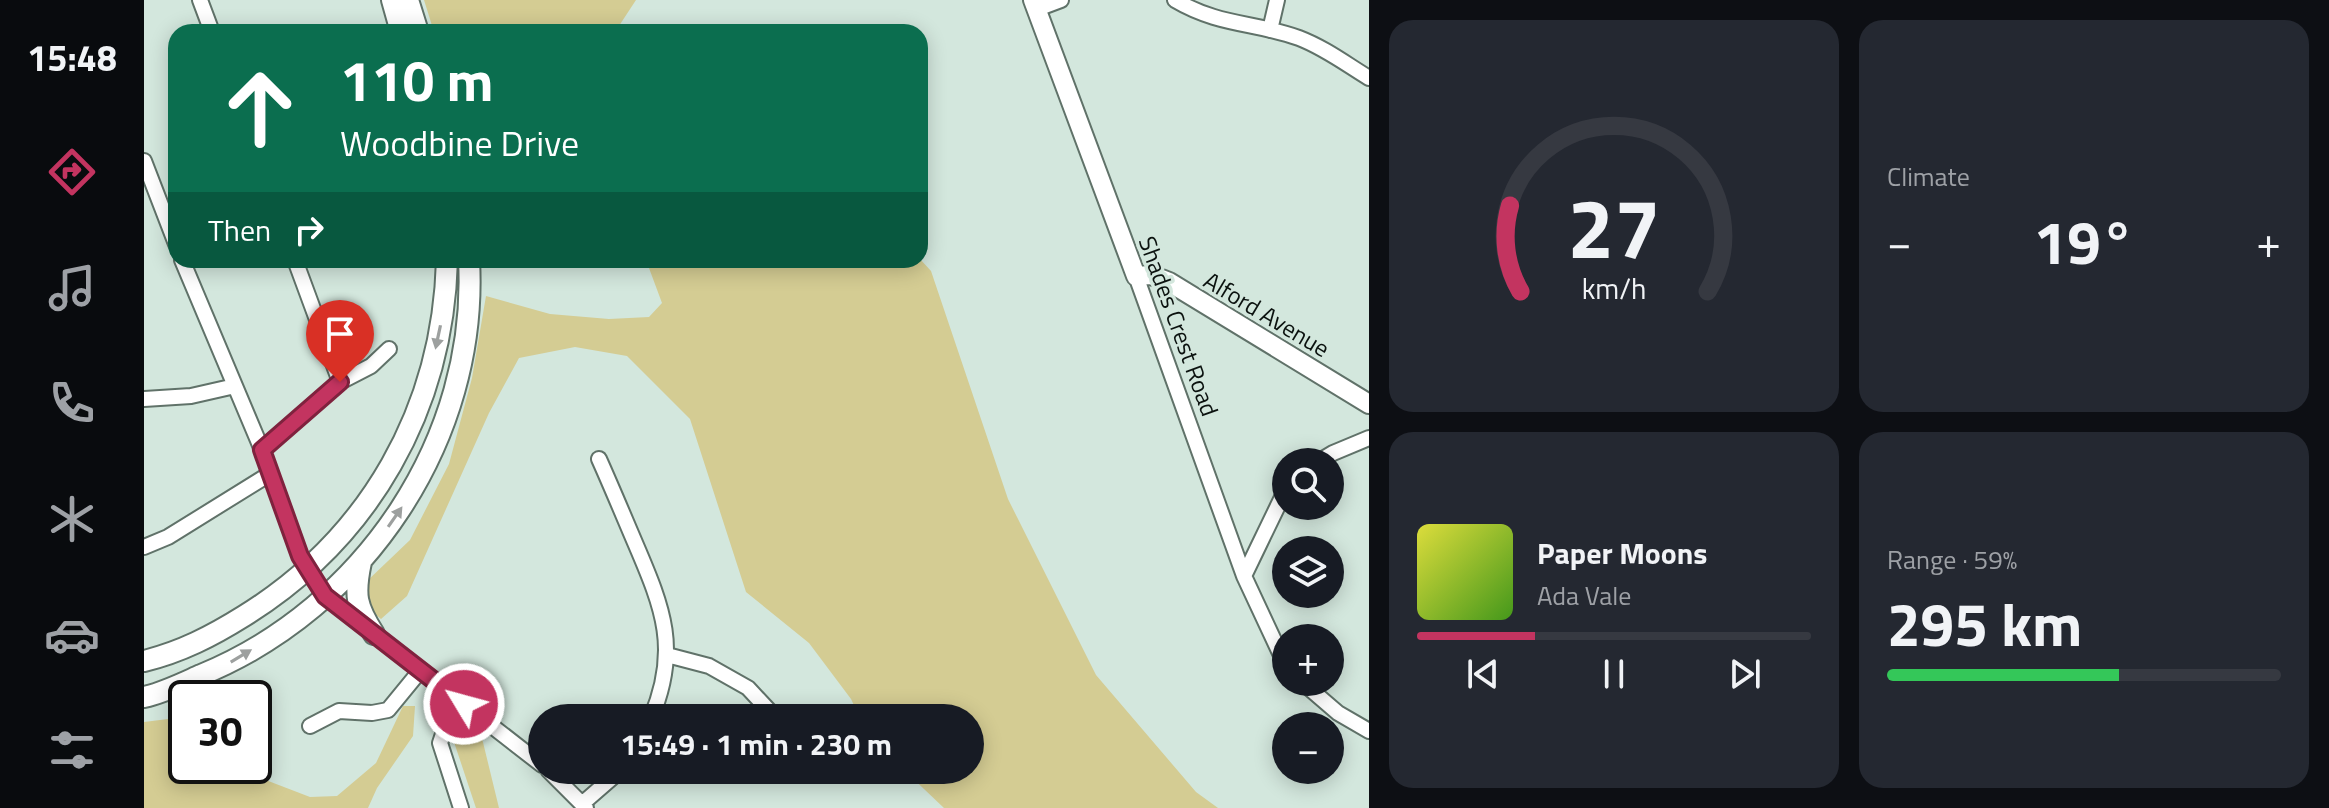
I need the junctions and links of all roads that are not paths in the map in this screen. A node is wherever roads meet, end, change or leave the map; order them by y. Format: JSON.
{"nodes":[{"id":1,"x":200,"y":0,"type":"edge"},
{"id":2,"x":392,"y":0,"type":"edge"},
{"id":3,"x":408,"y":0,"type":"edge"},
{"id":4,"x":1061,"y":0,"type":"edge"},
{"id":5,"x":1175,"y":0,"type":"edge"},
{"id":6,"x":1277,"y":0,"type":"edge"},
{"id":7,"x":1035,"y":5,"type":"edge"},
{"id":8,"x":209,"y":24,"type":"edge"},
{"id":9,"x":399,"y":24,"type":"edge"},
{"id":10,"x":416,"y":24,"type":"edge"},
{"id":11,"x":1270,"y":30,"type":"junction"},
{"id":12,"x":1369,"y":78,"type":"edge"},
{"id":13,"x":144,"y":161,"type":"edge"},
{"id":14,"x":168,"y":223,"type":"edge"},
{"id":15,"x":185,"y":268,"type":"edge"},
{"id":16,"x":298,"y":268,"type":"edge"},
{"id":17,"x":446,"y":268,"type":"edge"},
{"id":18,"x":469,"y":268,"type":"edge"},
{"id":19,"x":1136,"y":276,"type":"junction"},
{"id":20,"x":389,"y":349,"type":"dead end"},
{"id":21,"x":340,"y":382,"type":"junction"},
{"id":22,"x":235,"y":386,"type":"junction"},
{"id":23,"x":144,"y":399,"type":"edge"},
{"id":24,"x":1369,"y":404,"type":"edge"},
{"id":25,"x":1369,"y":438,"type":"edge"},
{"id":26,"x":262,"y":450,"type":"junction"},
{"id":27,"x":1344,"y":450,"type":"edge"},
{"id":28,"x":599,"y":459,"type":"dead end"},
{"id":29,"x":268,"y":475,"type":"junction"},
{"id":30,"x":1272,"y":518,"type":"edge"},
{"id":31,"x":144,"y":547,"type":"edge"},
{"id":32,"x":361,"y":562,"type":"junction"},
{"id":33,"x":307,"y":571,"type":"junction"},
{"id":34,"x":1244,"y":576,"type":"junction"},
{"id":35,"x":325,"y":596,"type":"junction"},
{"id":36,"x":374,"y":634,"type":"junction"},
{"id":37,"x":1272,"y":636,"type":"edge"},
{"id":38,"x":667,"y":655,"type":"junction"},
{"id":39,"x":144,"y":661,"type":"edge"},
{"id":40,"x":420,"y":671,"type":"junction"},
{"id":41,"x":1318,"y":696,"type":"edge"},
{"id":42,"x":144,"y":697,"type":"edge"},
{"id":43,"x":464,"y":704,"type":"junction"},
{"id":44,"x":658,"y":704,"type":"edge"},
{"id":45,"x":763,"y":704,"type":"edge"},
{"id":46,"x":310,"y":726,"type":"dead end"},
{"id":47,"x":1369,"y":731,"type":"edge"},
{"id":48,"x":528,"y":754,"type":"edge"},
{"id":49,"x":562,"y":784,"type":"edge"},
{"id":50,"x":607,"y":784,"type":"edge"},
{"id":51,"x":585,"y":806,"type":"edge"},
{"id":52,"x":461,"y":808,"type":"edge"}],
"edges":[{"from":1,"to":8,"type":"street"},
{"from":2,"to":9,"type":"main road"},
{"from":3,"to":10,"type":"main road"},
{"from":4,"to":7,"type":"street"},
{"from":5,"to":11,"type":"street"},
{"from":6,"to":11,"type":"street"},
{"from":7,"to":19,"type":"street","name":"Shades Crest Road"},
{"from":11,"to":12,"type":"street"},
{"from":13,"to":14,"type":"street"},
{"from":15,"to":22,"type":"street"},
{"from":16,"to":21,"type":"street"},
{"from":17,"to":33,"type":"main road","one_way":true},
{"from":32,"to":18,"type":"main road","one_way":true},
{"from":19,"to":24,"type":"street","name":"Alford Avenue"},
{"from":19,"to":34,"type":"street","name":"Shades Crest Road"},
{"from":20,"to":21,"type":"street"},
{"from":21,"to":26,"type":"street"},
{"from":22,"to":23,"type":"street"},
{"from":22,"to":26,"type":"street"},
{"from":25,"to":27,"type":"street"},
{"from":26,"to":29,"type":"street"},
{"from":28,"to":38,"type":"street"},
{"from":29,"to":31,"type":"street"},
{"from":29,"to":33,"type":"street"},
{"from":30,"to":34,"type":"street"},
{"from":32,"to":35,"type":"main road"},
{"from":32,"to":36,"type":"main road"},
{"from":33,"to":35,"type":"street"},
{"from":33,"to":39,"type":"main road"},
{"from":34,"to":37,"type":"street","name":"Shades Crest Road"},
{"from":35,"to":36,"type":"street"},
{"from":42,"to":35,"type":"main road","one_way":true},
{"from":36,"to":40,"type":"street"},
{"from":38,"to":44,"type":"street"},
{"from":38,"to":45,"type":"street"},
{"from":40,"to":43,"type":"street"},
{"from":40,"to":46,"type":"street"},
{"from":41,"to":47,"type":"street"},
{"from":43,"to":48,"type":"street"},
{"from":43,"to":52,"type":"street"},
{"from":49,"to":51,"type":"street"},
{"from":50,"to":51,"type":"street"}]}
